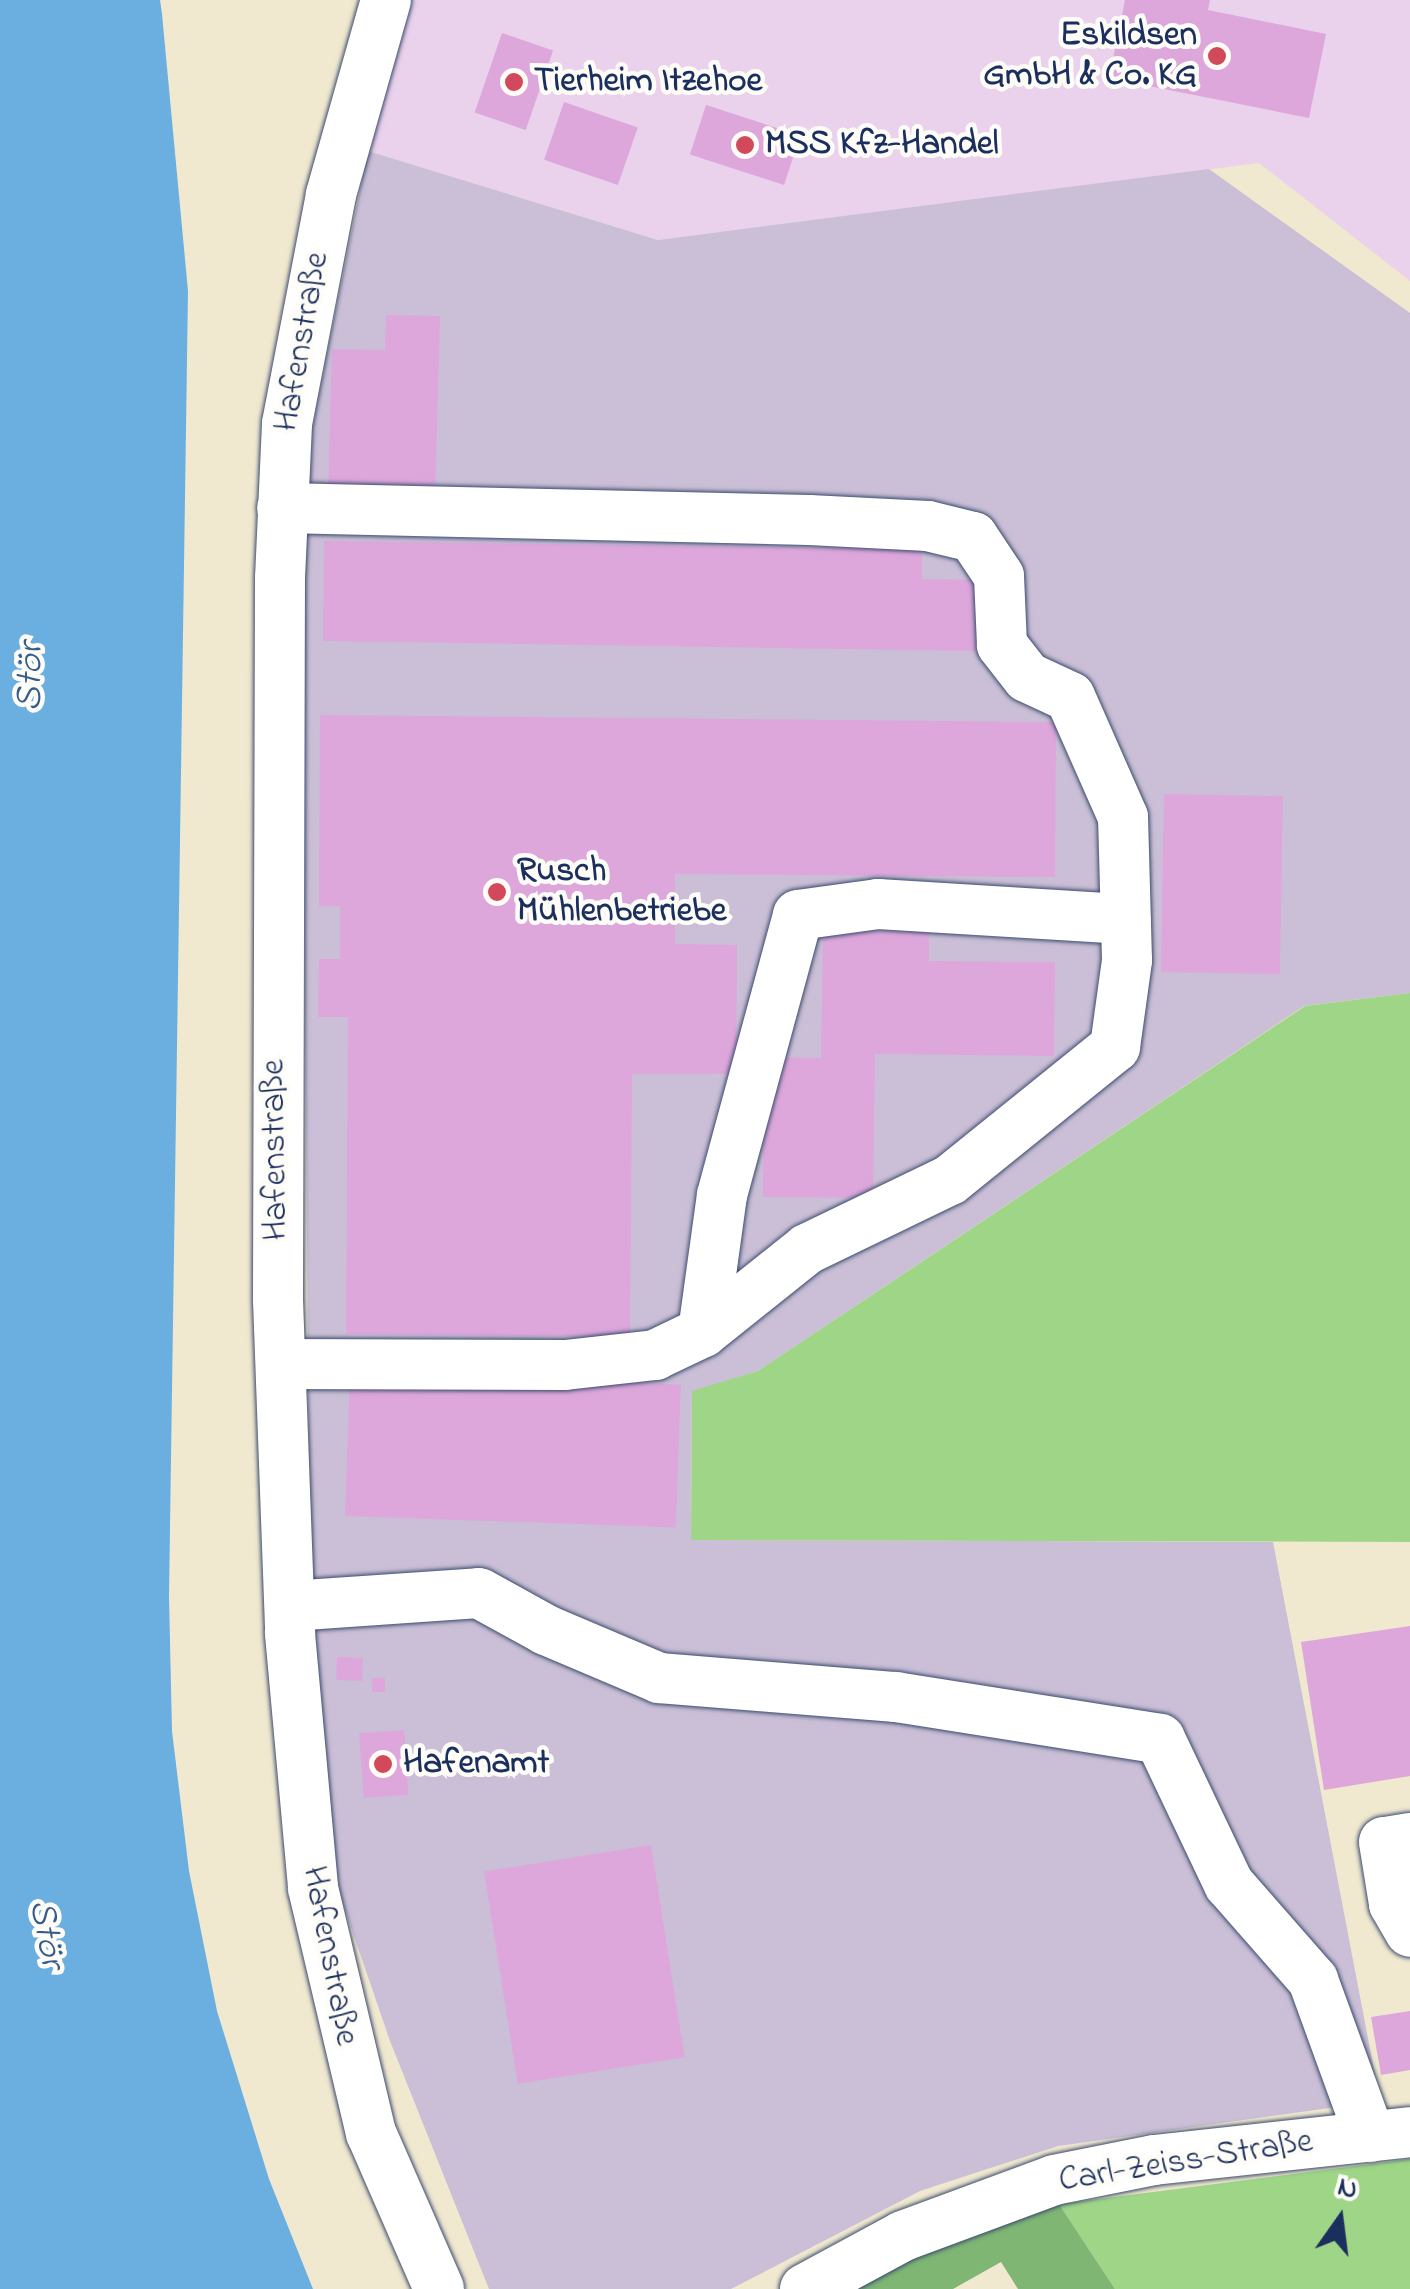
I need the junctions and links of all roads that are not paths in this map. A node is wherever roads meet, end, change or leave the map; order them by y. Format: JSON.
{"nodes":[{"id":1,"x":386,"y":0,"type":"edge"},
{"id":2,"x":282,"y":508,"type":"junction"},
{"id":3,"x":1126,"y":919,"type":"junction"},
{"id":4,"x":703,"y":1332,"type":"junction"},
{"id":5,"x":281,"y":1364,"type":"junction"},
{"id":6,"x":290,"y":1606,"type":"junction"},
{"id":7,"x":1410,"y":1838,"type":"edge"},
{"id":8,"x":1410,"y":1932,"type":"edge"},
{"id":9,"x":1390,"y":2134,"type":"edge"},
{"id":10,"x":439,"y":2289,"type":"edge"},
{"id":11,"x":805,"y":2289,"type":"edge"}],
"edges":[{"from":1,"to":2,"type":"street","name":"Hafenstraße"},
{"from":2,"to":3,"type":"street"},
{"from":2,"to":5,"type":"street","name":"Hafenstraße"},
{"from":3,"to":4,"type":"street"},
{"from":3,"to":4,"type":"street"},
{"from":4,"to":5,"type":"street"},
{"from":5,"to":6,"type":"street","name":"Hafenstraße"},
{"from":6,"to":9,"type":"street"},
{"from":6,"to":10,"type":"street","name":"Hafenstraße"},
{"from":7,"to":8,"type":"street"},
{"from":9,"to":11,"type":"street","name":"Carl-Zeiss-Straße"}]}
